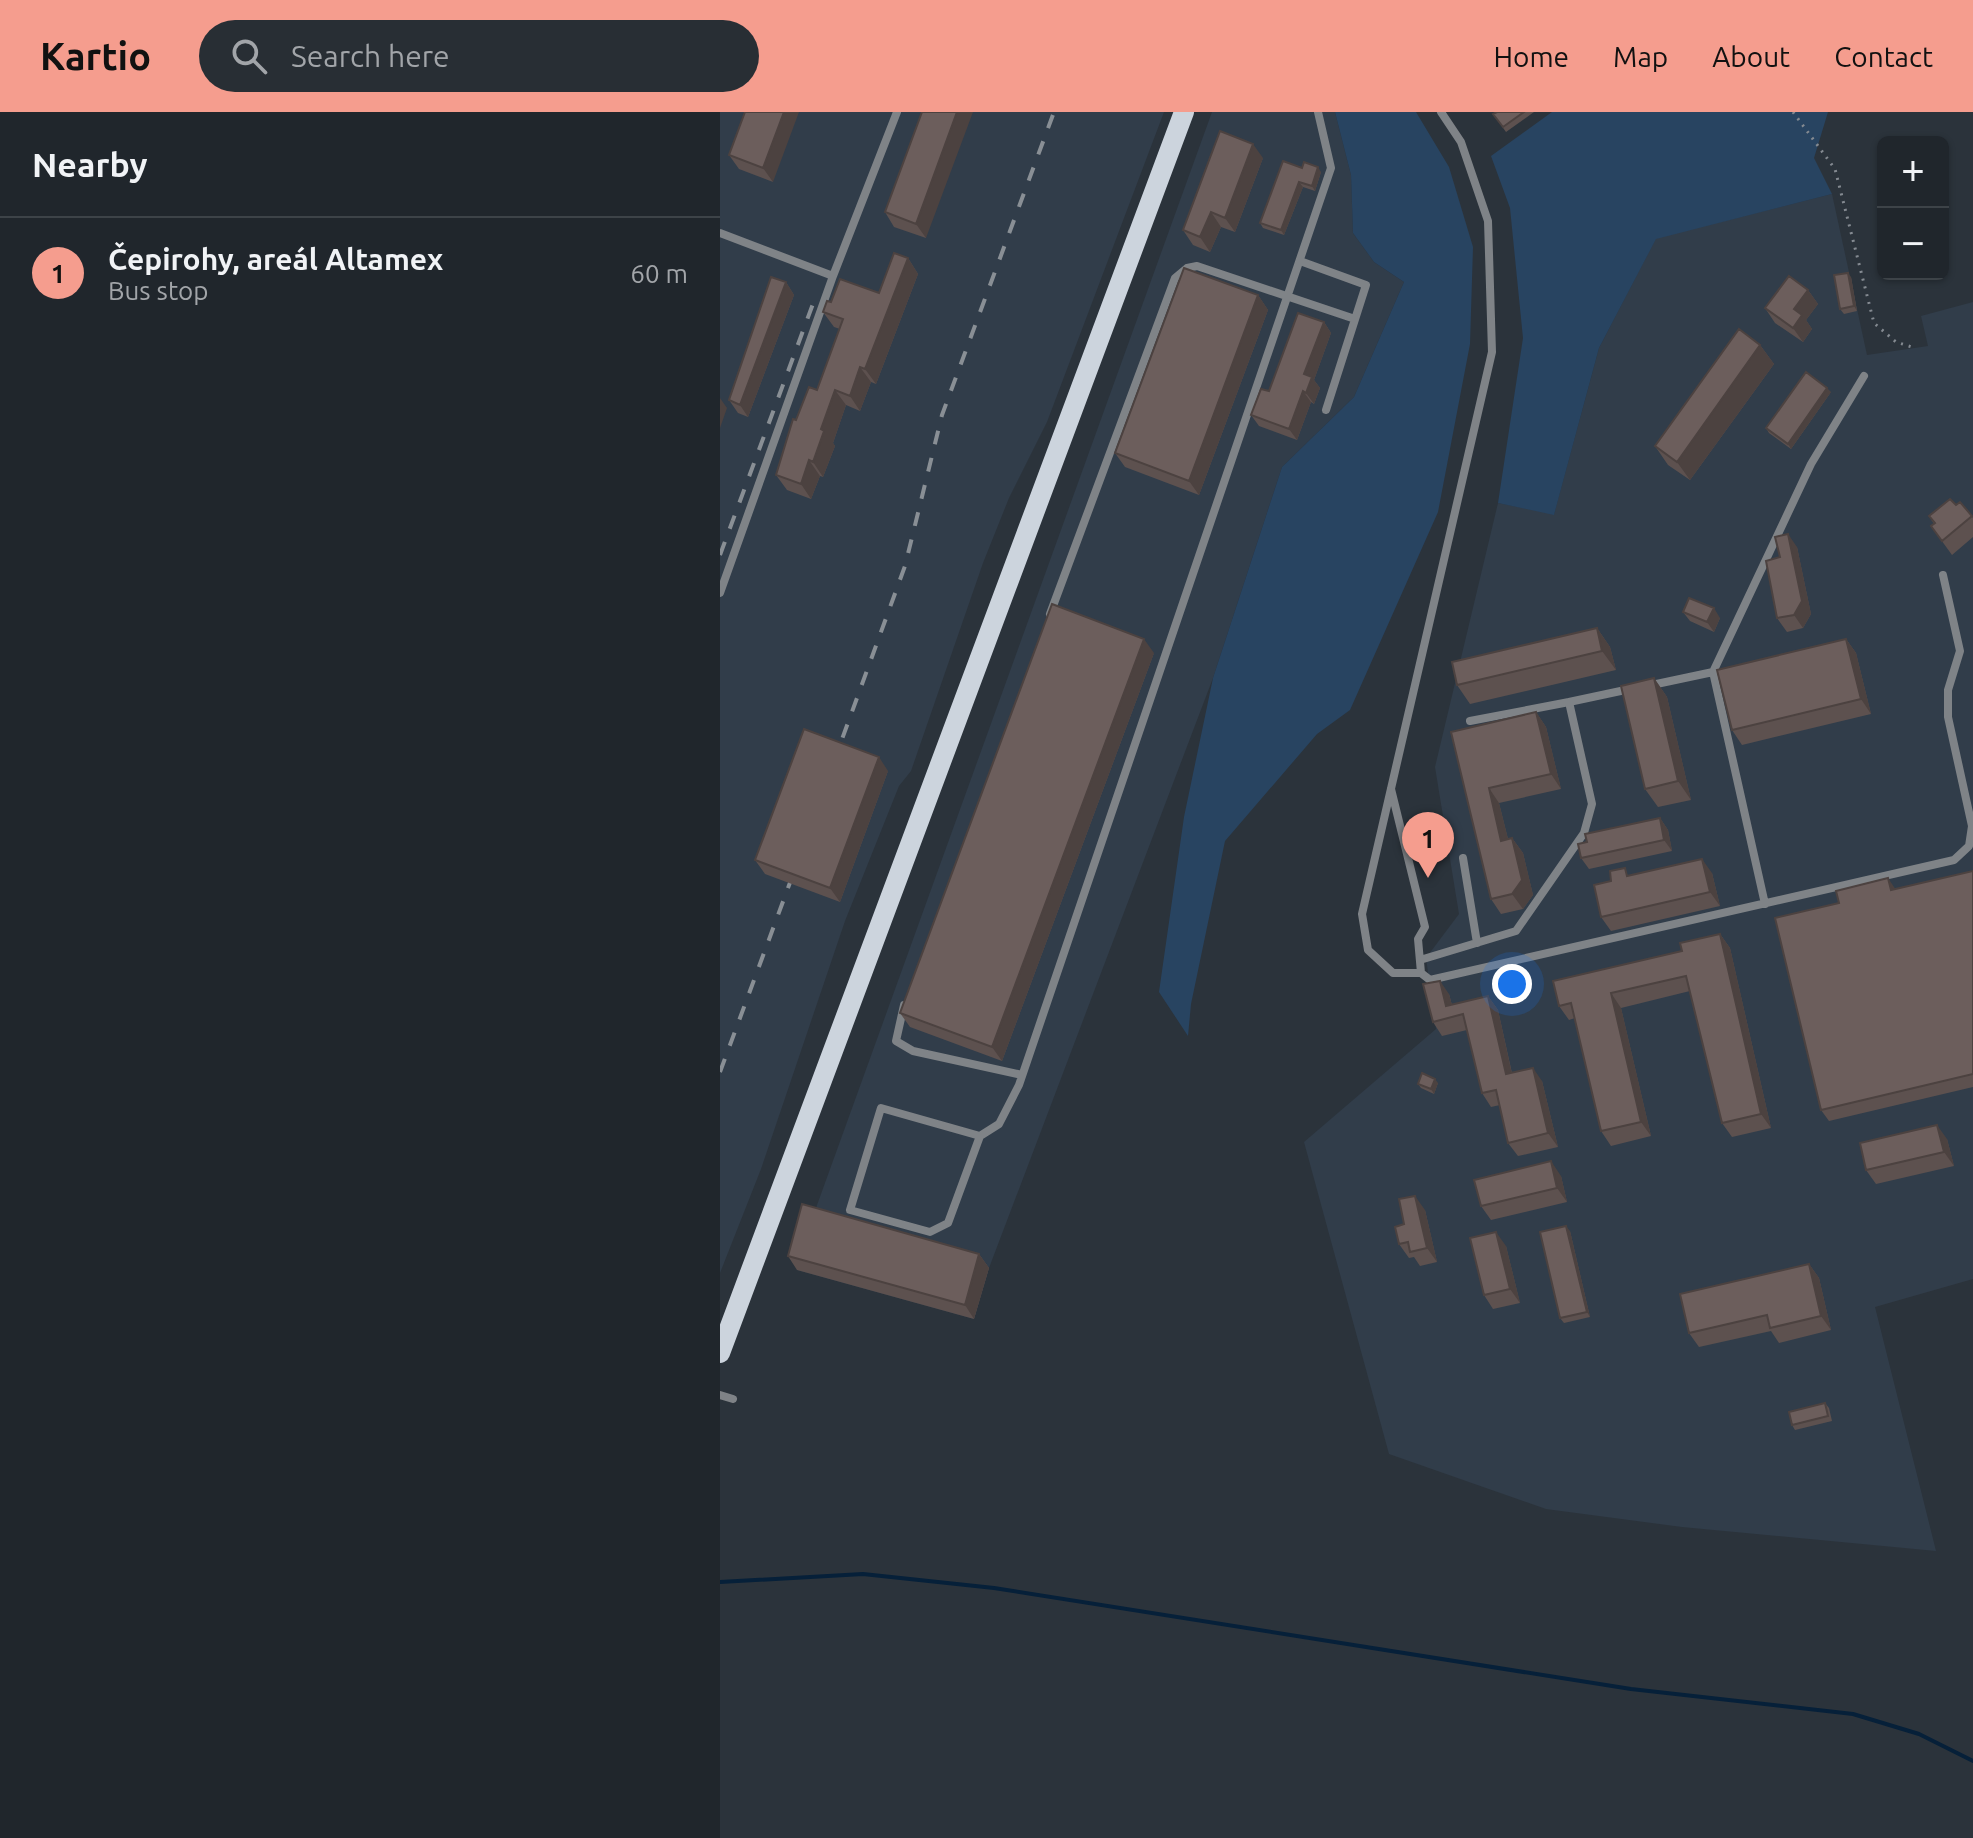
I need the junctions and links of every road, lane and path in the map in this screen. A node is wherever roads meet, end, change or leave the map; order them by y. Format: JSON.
{"nodes":[{"id":1,"x":897,"y":112,"type":"edge"},
{"id":2,"x":1184,"y":112,"type":"edge"},
{"id":3,"x":1318,"y":112,"type":"edge"},
{"id":4,"x":1441,"y":112,"type":"edge"},
{"id":5,"x":1793,"y":112,"type":"edge"},
{"id":6,"x":720,"y":233,"type":"edge"},
{"id":7,"x":1300,"y":261,"type":"junction"},
{"id":8,"x":833,"y":276,"type":"junction"},
{"id":9,"x":1288,"y":296,"type":"junction"},
{"id":10,"x":1355,"y":319,"type":"junction"},
{"id":11,"x":1915,"y":348,"type":"dead end"},
{"id":12,"x":1864,"y":376,"type":"dead end"},
{"id":13,"x":1326,"y":410,"type":"dead end"},
{"id":14,"x":1943,"y":575,"type":"dead end"},
{"id":15,"x":720,"y":593,"type":"edge"},
{"id":16,"x":1047,"y":621,"type":"edge"},
{"id":17,"x":1713,"y":672,"type":"junction"},
{"id":18,"x":1569,"y":702,"type":"junction"},
{"id":19,"x":1470,"y":721,"type":"dead end"},
{"id":20,"x":1391,"y":789,"type":"junction"},
{"id":21,"x":1463,"y":858,"type":"dead end"},
{"id":22,"x":1765,"y":904,"type":"junction"},
{"id":23,"x":1477,"y":943,"type":"junction"},
{"id":24,"x":1420,"y":960,"type":"junction"},
{"id":25,"x":1421,"y":973,"type":"junction"},
{"id":26,"x":908,"y":994,"type":"edge"},
{"id":27,"x":1022,"y":1075,"type":"junction"},
{"id":28,"x":980,"y":1136,"type":"junction"},
{"id":29,"x":720,"y":1353,"type":"edge"},
{"id":30,"x":720,"y":1395,"type":"edge"},
{"id":31,"x":733,"y":1399,"type":"dead end"}],
"edges":[{"from":1,"to":8,"type":"lane"},
{"from":2,"to":29,"type":"main road"},
{"from":3,"to":7,"type":"lane"},
{"from":4,"to":20,"type":"lane"},
{"from":5,"to":11,"type":"path"},
{"from":6,"to":8,"type":"lane"},
{"from":7,"to":9,"type":"lane"},
{"from":7,"to":10,"type":"lane"},
{"from":8,"to":15,"type":"lane"},
{"from":9,"to":10,"type":"lane"},
{"from":9,"to":16,"type":"lane"},
{"from":9,"to":27,"type":"lane"},
{"from":10,"to":13,"type":"lane"},
{"from":12,"to":17,"type":"lane"},
{"from":14,"to":22,"type":"lane"},
{"from":17,"to":18,"type":"lane"},
{"from":17,"to":22,"type":"lane"},
{"from":18,"to":19,"type":"lane"},
{"from":18,"to":23,"type":"lane"},
{"from":20,"to":24,"type":"lane"},
{"from":20,"to":25,"type":"lane"},
{"from":21,"to":23,"type":"lane"},
{"from":22,"to":25,"type":"lane"},
{"from":23,"to":24,"type":"lane"},
{"from":24,"to":25,"type":"lane"},
{"from":26,"to":27,"type":"lane"},
{"from":27,"to":28,"type":"lane"},
{"from":28,"to":28,"type":"lane"},
{"from":30,"to":31,"type":"lane"}]}
